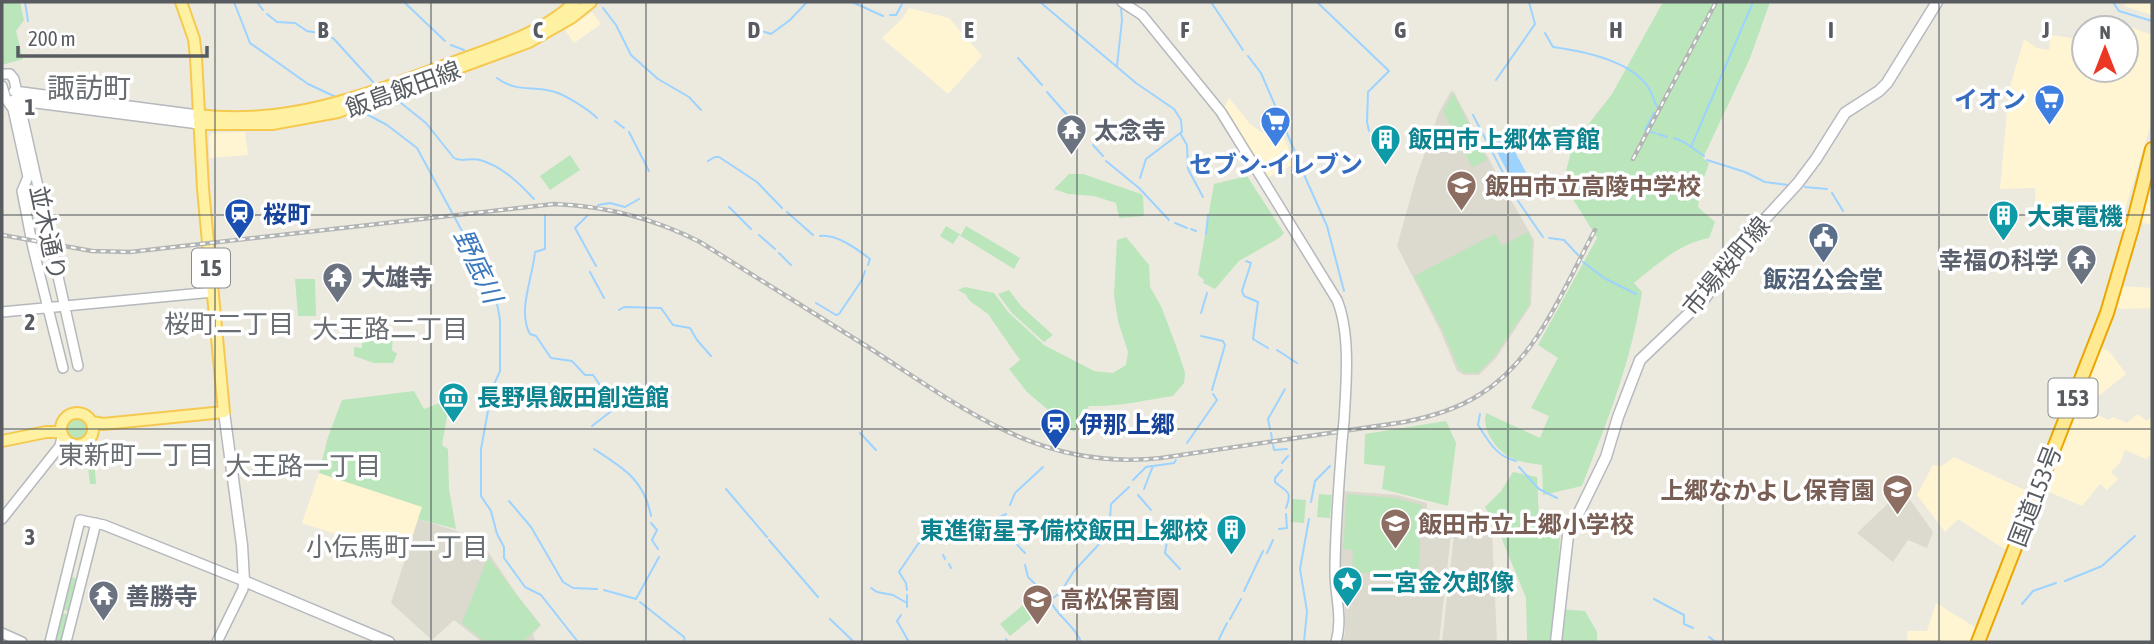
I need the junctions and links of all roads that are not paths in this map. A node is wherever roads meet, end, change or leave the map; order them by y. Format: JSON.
{"nodes":[{"id":1,"x":181,"y":2,"type":"edge"},
{"id":2,"x":575,"y":2,"type":"edge"},
{"id":3,"x":591,"y":2,"type":"edge"},
{"id":4,"x":1122,"y":2,"type":"edge"},
{"id":5,"x":1937,"y":2,"type":"edge"},
{"id":6,"x":2,"y":74,"type":"edge"},
{"id":7,"x":3,"y":92,"type":"edge"},
{"id":8,"x":378,"y":95,"type":"junction"},
{"id":9,"x":17,"y":96,"type":"junction"},
{"id":10,"x":199,"y":120,"type":"junction"},
{"id":11,"x":2152,"y":149,"type":"edge"},
{"id":12,"x":213,"y":292,"type":"junction"},
{"id":13,"x":64,"y":306,"type":"junction"},
{"id":14,"x":49,"y":308,"type":"junction"},
{"id":15,"x":2,"y":312,"type":"edge"},
{"id":16,"x":78,"y":366,"type":"dead end"},
{"id":17,"x":63,"y":368,"type":"dead end"},
{"id":18,"x":224,"y":412,"type":"junction"},
{"id":19,"x":96,"y":425,"type":"junction"},
{"id":20,"x":62,"y":437,"type":"junction"},
{"id":21,"x":2,"y":441,"type":"edge"},
{"id":22,"x":2,"y":519,"type":"edge"},
{"id":23,"x":96,"y":523,"type":"junction"},
{"id":24,"x":244,"y":581,"type":"junction"},
{"id":25,"x":2,"y":633,"type":"edge"},
{"id":26,"x":22,"y":642,"type":"edge"},
{"id":27,"x":50,"y":642,"type":"edge"},
{"id":28,"x":66,"y":642,"type":"edge"},
{"id":29,"x":217,"y":642,"type":"edge"},
{"id":30,"x":389,"y":642,"type":"edge"},
{"id":31,"x":1336,"y":642,"type":"edge"},
{"id":32,"x":1556,"y":642,"type":"edge"},
{"id":33,"x":1978,"y":642,"type":"edge"}],
"edges":[{"from":1,"to":10,"type":"main road","number":"15"},
{"from":2,"to":8,"type":"main road","name":"飯島飯田線"},
{"from":3,"to":8,"type":"main road","name":"飯島飯田線"},
{"from":4,"to":31,"type":"street","bridge":true},
{"from":5,"to":32,"type":"main road","name":"市場桜町線"},
{"from":6,"to":9,"type":"street"},
{"from":7,"to":9,"type":"street"},
{"from":7,"to":14,"type":"street","name":"並木通り"},
{"from":8,"to":10,"type":"main road","name":"飯島飯田線"},
{"from":9,"to":10,"type":"street"},
{"from":9,"to":13,"type":"street","name":"並木通り"},
{"from":10,"to":12,"type":"main road","number":"15"},
{"from":11,"to":33,"type":"highway","name":"国道153号","number":"153"},
{"from":12,"to":13,"type":"street"},
{"from":12,"to":18,"type":"main road","number":"15"},
{"from":13,"to":14,"type":"street"},
{"from":13,"to":16,"type":"street","name":"並木通り"},
{"from":14,"to":15,"type":"street"},
{"from":14,"to":17,"type":"street","name":"並木通り"},
{"from":18,"to":19,"type":"main road"},
{"from":18,"to":24,"type":"main road"},
{"from":19,"to":20,"type":"main road"},
{"from":19,"to":20,"type":"main road"},
{"from":20,"to":21,"type":"main road"},
{"from":20,"to":22,"type":"street"},
{"from":23,"to":24,"type":"street"},
{"from":23,"to":27,"type":"street"},
{"from":23,"to":28,"type":"street"},
{"from":24,"to":29,"type":"street"},
{"from":24,"to":30,"type":"main road"},
{"from":25,"to":26,"type":"street"}]}
